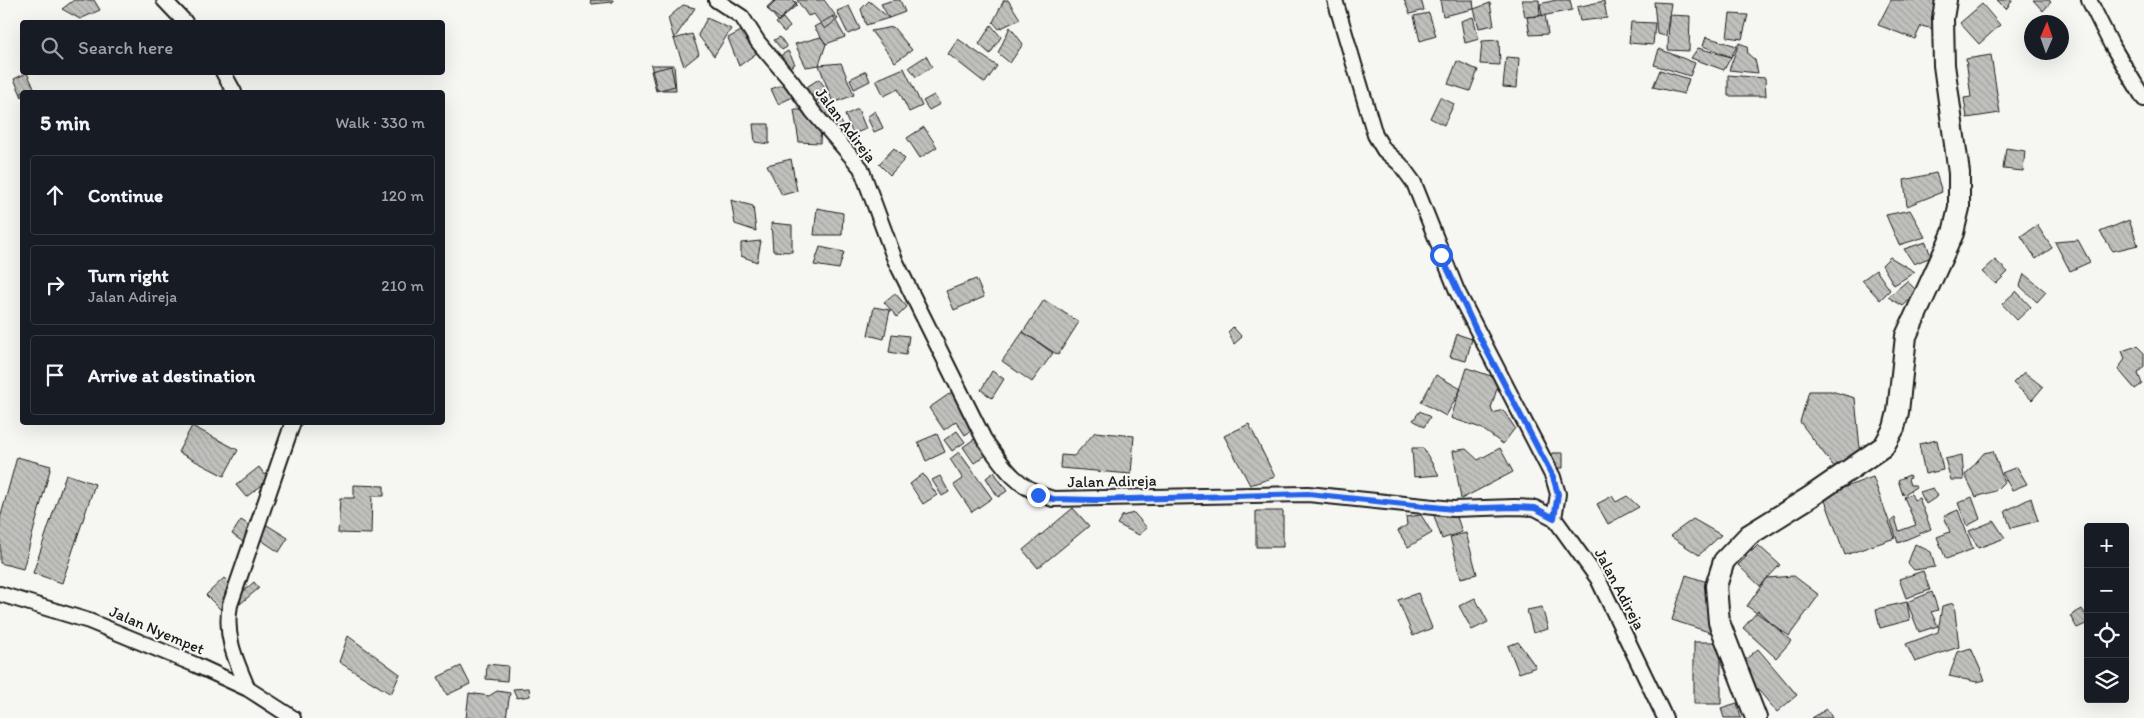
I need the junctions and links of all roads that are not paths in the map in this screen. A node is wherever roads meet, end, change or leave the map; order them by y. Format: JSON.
{"nodes":[{"id":1,"x":164,"y":0,"type":"edge"},
{"id":2,"x":716,"y":0,"type":"edge"},
{"id":3,"x":1335,"y":0,"type":"edge"},
{"id":4,"x":1946,"y":0,"type":"edge"},
{"id":5,"x":2089,"y":0,"type":"edge"},
{"id":6,"x":183,"y":20,"type":"edge"},
{"id":7,"x":225,"y":75,"type":"edge"},
{"id":8,"x":233,"y":90,"type":"edge"},
{"id":9,"x":2144,"y":100,"type":"edge"},
{"id":10,"x":291,"y":425,"type":"edge"},
{"id":11,"x":1554,"y":518,"type":"junction"},
{"id":12,"x":0,"y":594,"type":"edge"},
{"id":13,"x":248,"y":689,"type":"junction"},
{"id":14,"x":293,"y":718,"type":"edge"},
{"id":15,"x":1665,"y":718,"type":"edge"},
{"id":16,"x":1756,"y":718,"type":"edge"}],
"edges":[{"from":1,"to":6,"type":"street"},
{"from":2,"to":11,"type":"street","name":"Jalan Adireja"},
{"from":3,"to":11,"type":"street"},
{"from":4,"to":16,"type":"street"},
{"from":5,"to":9,"type":"street"},
{"from":7,"to":8,"type":"street"},
{"from":10,"to":13,"type":"street"},
{"from":11,"to":15,"type":"street","name":"Jalan Adireja"},
{"from":12,"to":13,"type":"street","name":"Jalan Nyempet"},
{"from":13,"to":14,"type":"street","name":"Jalan Nyempet"}]}
